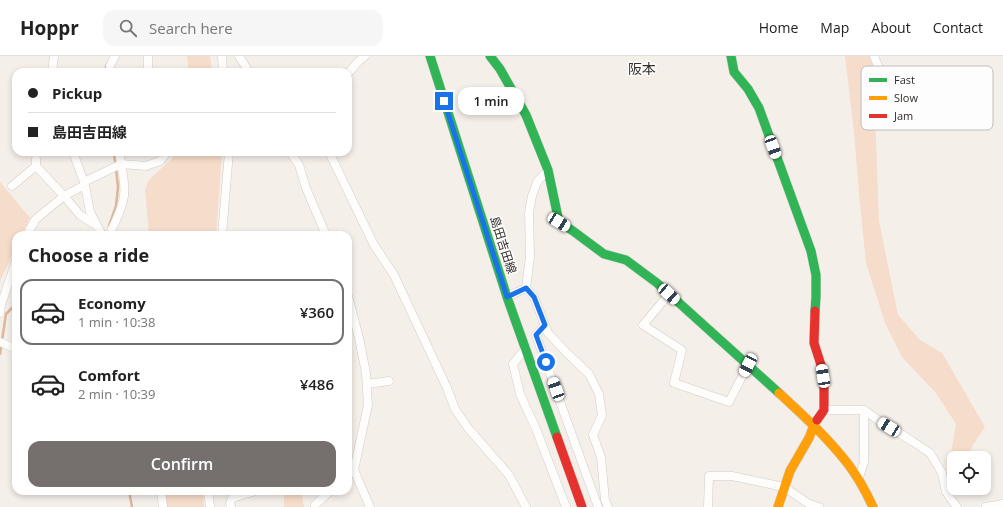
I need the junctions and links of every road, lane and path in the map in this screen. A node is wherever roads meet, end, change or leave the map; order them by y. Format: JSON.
{"nodes":[{"id":1,"x":54,"y":56,"type":"edge"},
{"id":2,"x":115,"y":56,"type":"edge"},
{"id":3,"x":148,"y":56,"type":"edge"},
{"id":4,"x":222,"y":56,"type":"edge"},
{"id":5,"x":239,"y":56,"type":"edge"},
{"id":6,"x":365,"y":56,"type":"edge"},
{"id":7,"x":430,"y":56,"type":"edge"},
{"id":8,"x":490,"y":56,"type":"edge"},
{"id":9,"x":731,"y":56,"type":"edge"},
{"id":10,"x":874,"y":56,"type":"edge"},
{"id":11,"x":878,"y":66,"type":"edge"},
{"id":12,"x":52,"y":68,"type":"edge"},
{"id":13,"x":110,"y":68,"type":"edge"},
{"id":14,"x":148,"y":68,"type":"edge"},
{"id":15,"x":223,"y":68,"type":"edge"},
{"id":16,"x":246,"y":68,"type":"edge"},
{"id":17,"x":352,"y":68,"type":"edge"},
{"id":18,"x":74,"y":156,"type":"edge"},
{"id":19,"x":120,"y":156,"type":"edge"},
{"id":20,"x":164,"y":156,"type":"edge"},
{"id":21,"x":229,"y":156,"type":"edge"},
{"id":22,"x":293,"y":156,"type":"edge"},
{"id":23,"x":331,"y":156,"type":"edge"},
{"id":24,"x":121,"y":165,"type":"junction"},
{"id":25,"x":548,"y":170,"type":"junction"},
{"id":26,"x":84,"y":184,"type":"junction"},
{"id":27,"x":12,"y":186,"type":"dead end"},
{"id":28,"x":64,"y":196,"type":"junction"},
{"id":29,"x":29,"y":231,"type":"edge"},
{"id":30,"x":100,"y":231,"type":"edge"},
{"id":31,"x":111,"y":231,"type":"edge"},
{"id":32,"x":222,"y":231,"type":"edge"},
{"id":33,"x":324,"y":231,"type":"edge"},
{"id":34,"x":12,"y":281,"type":"edge"},
{"id":35,"x":526,"y":288,"type":"junction"},
{"id":36,"x":669,"y":294,"type":"junction"},
{"id":37,"x":507,"y":297,"type":"junction"},
{"id":38,"x":352,"y":310,"type":"edge"},
{"id":39,"x":0,"y":313,"type":"edge"},
{"id":40,"x":545,"y":325,"type":"junction"},
{"id":41,"x":352,"y":332,"type":"edge"},
{"id":42,"x":358,"y":332,"type":"junction"},
{"id":43,"x":526,"y":348,"type":"junction"},
{"id":44,"x":748,"y":365,"type":"junction"},
{"id":45,"x":389,"y":381,"type":"dead end"},
{"id":46,"x":367,"y":384,"type":"junction"},
{"id":47,"x":824,"y":410,"type":"junction"},
{"id":48,"x":864,"y":410,"type":"junction"},
{"id":49,"x":814,"y":425,"type":"junction"},
{"id":50,"x":352,"y":463,"type":"edge"},
{"id":51,"x":352,"y":474,"type":"edge"},
{"id":52,"x":858,"y":480,"type":"junction"},
{"id":53,"x":784,"y":487,"type":"junction"},
{"id":54,"x":161,"y":495,"type":"edge"},
{"id":55,"x":208,"y":495,"type":"edge"},
{"id":56,"x":242,"y":495,"type":"edge"},
{"id":57,"x":325,"y":495,"type":"edge"},
{"id":58,"x":1003,"y":504,"type":"edge"},
{"id":59,"x":163,"y":507,"type":"edge"},
{"id":60,"x":210,"y":507,"type":"edge"},
{"id":61,"x":231,"y":507,"type":"edge"},
{"id":62,"x":315,"y":507,"type":"edge"},
{"id":63,"x":370,"y":507,"type":"edge"},
{"id":64,"x":526,"y":507,"type":"edge"},
{"id":65,"x":566,"y":507,"type":"edge"},
{"id":66,"x":582,"y":507,"type":"edge"},
{"id":67,"x":598,"y":507,"type":"edge"},
{"id":68,"x":608,"y":507,"type":"edge"},
{"id":69,"x":708,"y":507,"type":"edge"},
{"id":70,"x":778,"y":507,"type":"edge"},
{"id":71,"x":819,"y":507,"type":"edge"},
{"id":72,"x":873,"y":507,"type":"edge"},
{"id":73,"x":957,"y":507,"type":"edge"},
{"id":74,"x":986,"y":507,"type":"edge"}],
"edges":[{"from":1,"to":12,"type":"street"},
{"from":2,"to":13,"type":"street"},
{"from":3,"to":14,"type":"street"},
{"from":4,"to":15,"type":"street"},
{"from":5,"to":16,"type":"street"},
{"from":6,"to":17,"type":"street"},
{"from":7,"to":37,"type":"street","name":"島田吉田線"},
{"from":8,"to":25,"type":"street"},
{"from":9,"to":47,"type":"street"},
{"from":10,"to":11,"type":"street"},
{"from":18,"to":26,"type":"street"},
{"from":19,"to":24,"type":"street"},
{"from":20,"to":24,"type":"street"},
{"from":21,"to":32,"type":"street"},
{"from":22,"to":33,"type":"street"},
{"from":23,"to":64,"type":"street"},
{"from":24,"to":26,"type":"street"},
{"from":24,"to":31,"type":"street"},
{"from":25,"to":35,"type":"street"},
{"from":25,"to":36,"type":"street"},
{"from":26,"to":28,"type":"street"},
{"from":26,"to":30,"type":"street"},
{"from":27,"to":28,"type":"street"},
{"from":28,"to":29,"type":"street"},
{"from":28,"to":30,"type":"street"},
{"from":34,"to":39,"type":"street"},
{"from":35,"to":37,"type":"street"},
{"from":35,"to":40,"type":"street"},
{"from":36,"to":44,"type":"street"},
{"from":36,"to":44,"type":"street"},
{"from":37,"to":43,"type":"street","name":"島田吉田線"},
{"from":38,"to":42,"type":"street"},
{"from":40,"to":67,"type":"street"},
{"from":40,"to":68,"type":"street"},
{"from":41,"to":42,"type":"street"},
{"from":42,"to":46,"type":"street"},
{"from":43,"to":65,"type":"street"},
{"from":43,"to":66,"type":"street","name":"島田吉田線"},
{"from":44,"to":49,"type":"street"},
{"from":45,"to":46,"type":"street"},
{"from":46,"to":50,"type":"street"},
{"from":47,"to":48,"type":"street"},
{"from":47,"to":49,"type":"street"},
{"from":48,"to":52,"type":"street"},
{"from":48,"to":73,"type":"street"},
{"from":49,"to":52,"type":"street"},
{"from":49,"to":53,"type":"street"},
{"from":51,"to":63,"type":"street"},
{"from":52,"to":72,"type":"street"},
{"from":53,"to":69,"type":"street"},
{"from":53,"to":70,"type":"street"},
{"from":53,"to":71,"type":"street"},
{"from":54,"to":59,"type":"street"},
{"from":55,"to":60,"type":"street"},
{"from":56,"to":61,"type":"street"},
{"from":57,"to":62,"type":"street"},
{"from":58,"to":74,"type":"street"}]}
